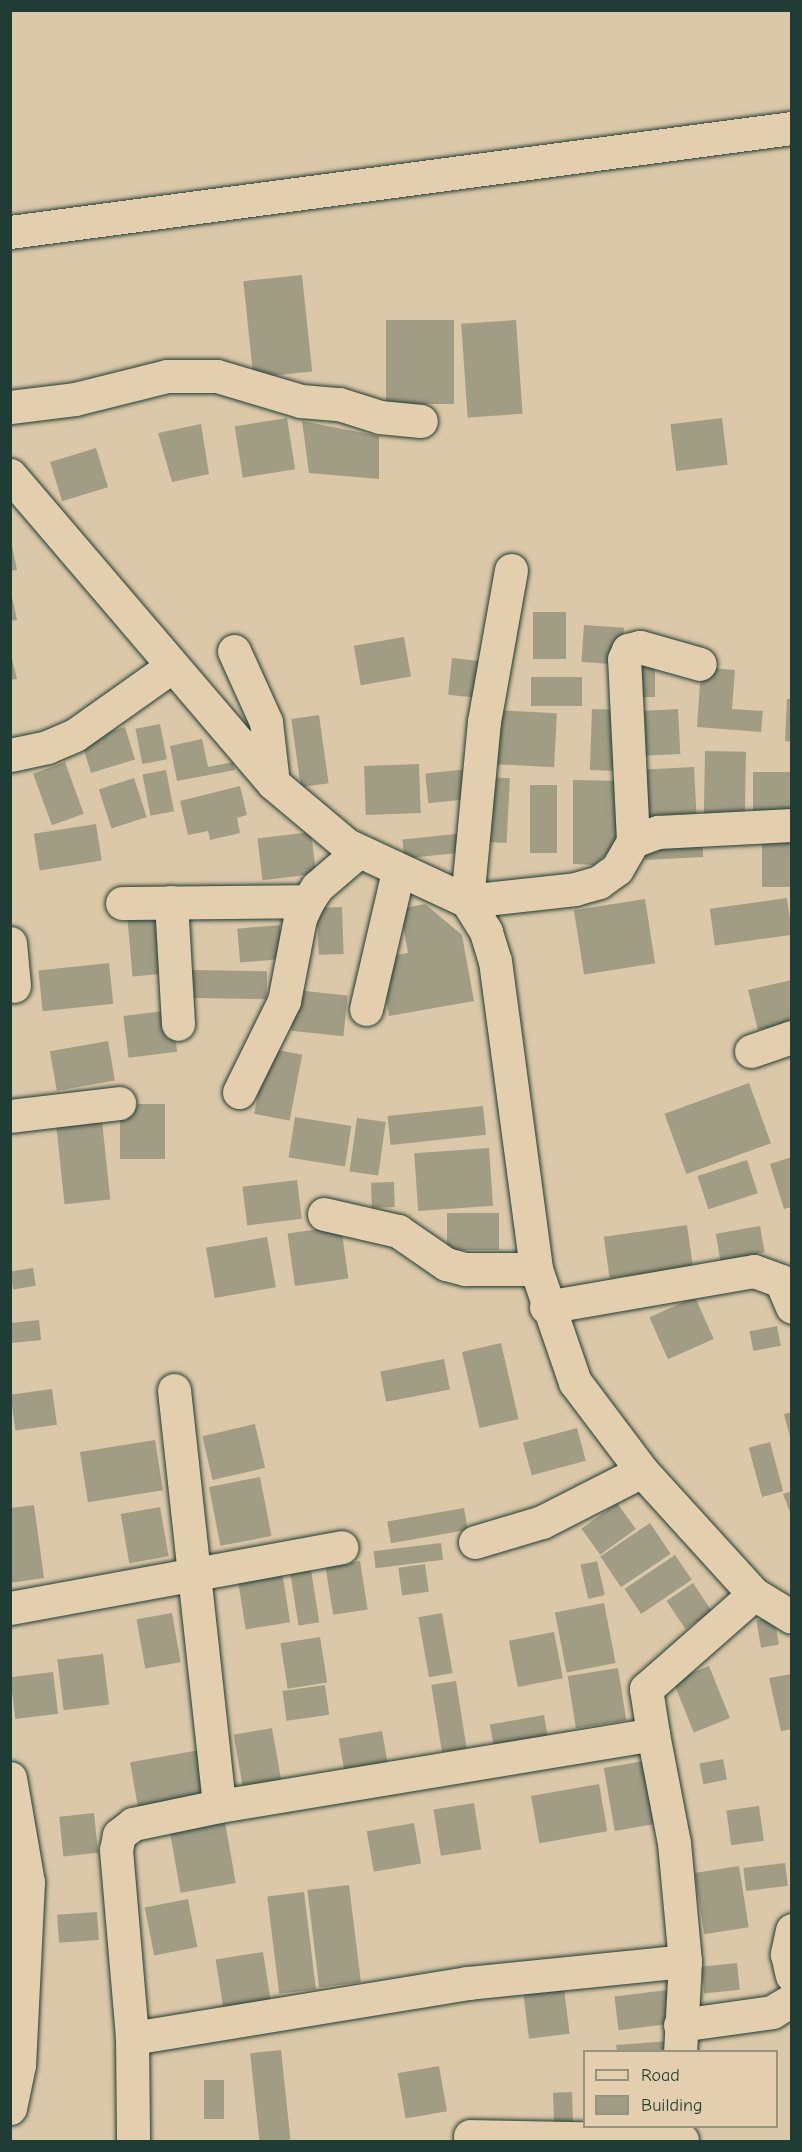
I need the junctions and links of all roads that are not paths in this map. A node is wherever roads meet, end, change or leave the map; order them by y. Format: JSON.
{"nodes":[{"id":1,"x":792,"y":129,"type":"edge"},
{"id":2,"x":10,"y":232,"type":"edge"},
{"id":3,"x":10,"y":407,"type":"edge"},
{"id":4,"x":421,"y":420,"type":"dead end"},
{"id":5,"x":10,"y":475,"type":"edge"},
{"id":6,"x":511,"y":570,"type":"dead end"},
{"id":7,"x":234,"y":651,"type":"dead end"},
{"id":8,"x":700,"y":664,"type":"dead end"},
{"id":9,"x":171,"y":667,"type":"junction"},
{"id":10,"x":10,"y":755,"type":"edge"},
{"id":11,"x":273,"y":783,"type":"junction"},
{"id":12,"x":792,"y":825,"type":"edge"},
{"id":13,"x":633,"y":841,"type":"junction"},
{"id":14,"x":359,"y":851,"type":"junction"},
{"id":15,"x":398,"y":871,"type":"junction"},
{"id":16,"x":308,"y":901,"type":"junction"},
{"id":17,"x":467,"y":901,"type":"junction"},
{"id":18,"x":171,"y":902,"type":"junction"},
{"id":19,"x":122,"y":903,"type":"dead end"},
{"id":20,"x":10,"y":943,"type":"edge"},
{"id":21,"x":14,"y":986,"type":"dead end"},
{"id":22,"x":366,"y":1009,"type":"dead end"},
{"id":23,"x":178,"y":1024,"type":"dead end"},
{"id":24,"x":792,"y":1037,"type":"edge"},
{"id":25,"x":751,"y":1051,"type":"dead end"},
{"id":26,"x":239,"y":1092,"type":"dead end"},
{"id":27,"x":119,"y":1103,"type":"dead end"},
{"id":28,"x":10,"y":1116,"type":"edge"},
{"id":29,"x":324,"y":1214,"type":"dead end"},
{"id":30,"x":536,"y":1269,"type":"junction"},
{"id":31,"x":546,"y":1307,"type":"junction"},
{"id":32,"x":792,"y":1307,"type":"edge"},
{"id":33,"x":174,"y":1390,"type":"dead end"},
{"id":34,"x":642,"y":1471,"type":"junction"},
{"id":35,"x":476,"y":1542,"type":"dead end"},
{"id":36,"x":341,"y":1547,"type":"dead end"},
{"id":37,"x":194,"y":1573,"type":"junction"},
{"id":38,"x":754,"y":1594,"type":"junction"},
{"id":39,"x":10,"y":1608,"type":"edge"},
{"id":40,"x":792,"y":1617,"type":"edge"},
{"id":41,"x":653,"y":1734,"type":"junction"},
{"id":42,"x":10,"y":1779,"type":"edge"},
{"id":43,"x":219,"y":1806,"type":"junction"},
{"id":44,"x":792,"y":1930,"type":"edge"},
{"id":45,"x":685,"y":1961,"type":"junction"},
{"id":46,"x":792,"y":1975,"type":"edge"},
{"id":47,"x":792,"y":2000,"type":"edge"},
{"id":48,"x":132,"y":2038,"type":"junction"},
{"id":49,"x":680,"y":2038,"type":"edge"},
{"id":50,"x":10,"y":2108,"type":"edge"},
{"id":51,"x":470,"y":2136,"type":"dead end"},
{"id":52,"x":682,"y":2136,"type":"edge"},
{"id":53,"x":133,"y":2142,"type":"edge"}],
"edges":[{"from":1,"to":2,"type":"street"},
{"from":3,"to":4,"type":"street"},
{"from":5,"to":9,"type":"street"},
{"from":6,"to":17,"type":"street"},
{"from":7,"to":11,"type":"street"},
{"from":8,"to":13,"type":"street"},
{"from":9,"to":10,"type":"street"},
{"from":9,"to":11,"type":"street"},
{"from":11,"to":14,"type":"street"},
{"from":12,"to":13,"type":"street"},
{"from":13,"to":17,"type":"street"},
{"from":14,"to":15,"type":"street"},
{"from":14,"to":16,"type":"street"},
{"from":15,"to":17,"type":"street"},
{"from":15,"to":22,"type":"street"},
{"from":16,"to":18,"type":"street"},
{"from":16,"to":26,"type":"street"},
{"from":17,"to":30,"type":"street"},
{"from":18,"to":19,"type":"street"},
{"from":18,"to":23,"type":"street"},
{"from":20,"to":21,"type":"street"},
{"from":24,"to":25,"type":"street"},
{"from":27,"to":28,"type":"street"},
{"from":29,"to":30,"type":"street"},
{"from":30,"to":31,"type":"street"},
{"from":31,"to":32,"type":"street"},
{"from":31,"to":34,"type":"street"},
{"from":33,"to":37,"type":"street"},
{"from":34,"to":35,"type":"street"},
{"from":34,"to":38,"type":"street"},
{"from":36,"to":37,"type":"street"},
{"from":37,"to":39,"type":"street"},
{"from":37,"to":43,"type":"street"},
{"from":38,"to":40,"type":"street"},
{"from":38,"to":41,"type":"street"},
{"from":41,"to":43,"type":"street"},
{"from":41,"to":45,"type":"street"},
{"from":42,"to":50,"type":"street"},
{"from":43,"to":48,"type":"street"},
{"from":44,"to":46,"type":"street"},
{"from":45,"to":48,"type":"street"},
{"from":45,"to":49,"type":"street"},
{"from":47,"to":49,"type":"street"},
{"from":48,"to":53,"type":"street"},
{"from":51,"to":52,"type":"street"}]}
